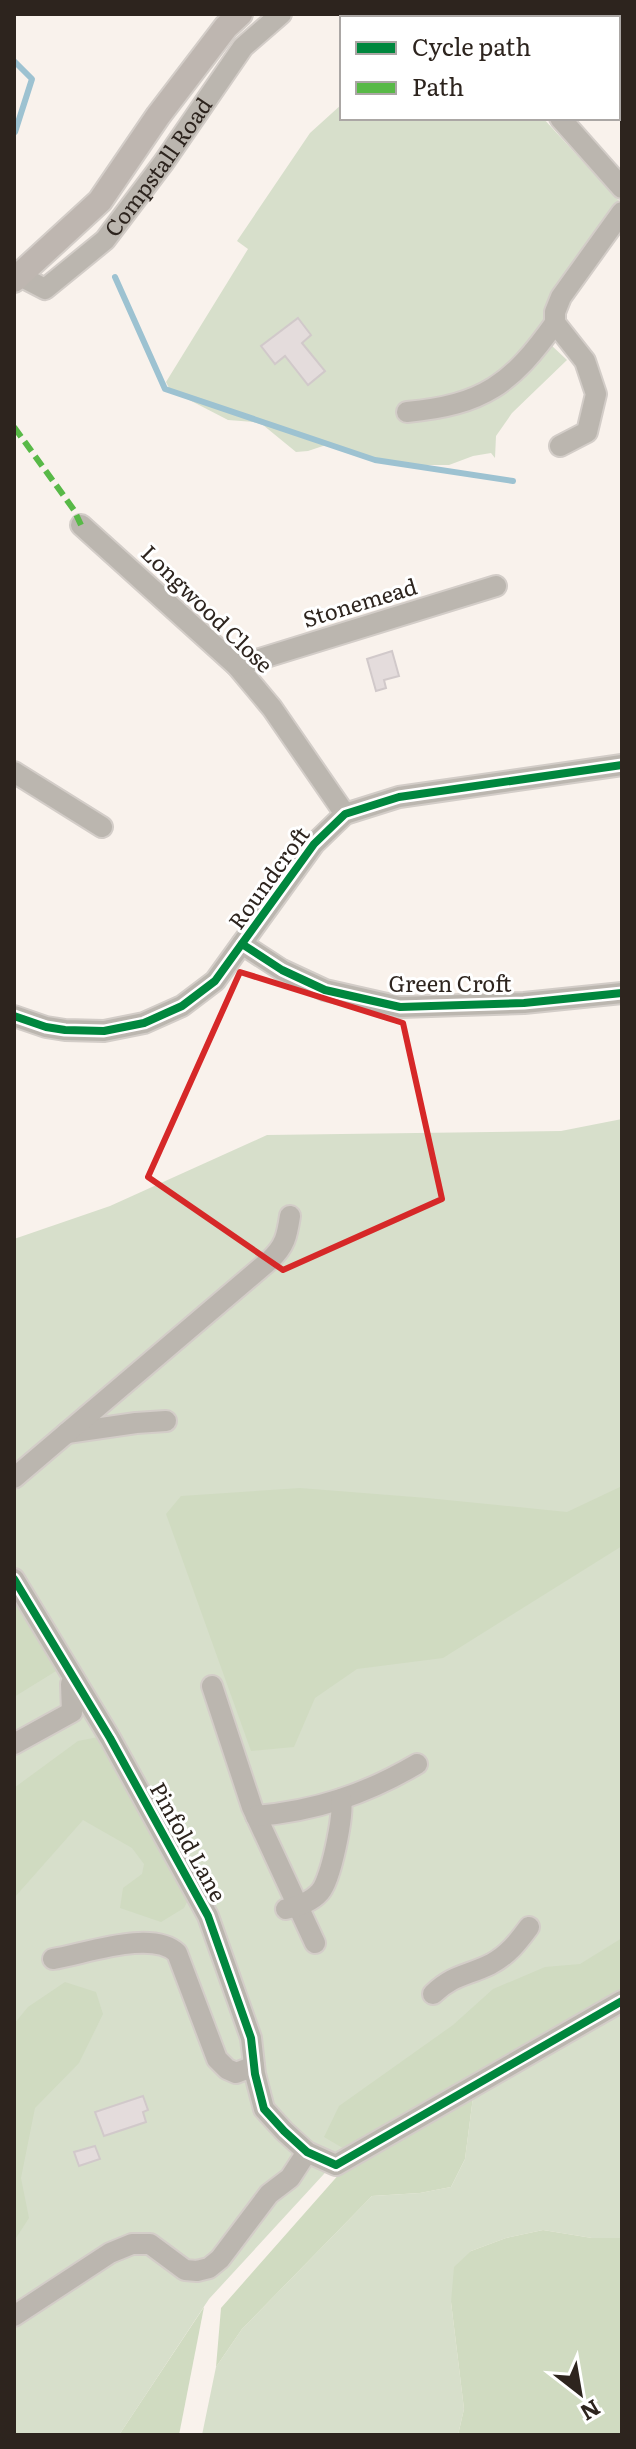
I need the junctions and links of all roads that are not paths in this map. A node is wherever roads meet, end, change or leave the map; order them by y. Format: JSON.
{"nodes":[{"id":1,"x":281,"y":14,"type":"edge"},
{"id":2,"x":227,"y":18,"type":"edge"},
{"id":3,"x":562,"y":120,"type":"edge"},
{"id":4,"x":622,"y":188,"type":"edge"},
{"id":5,"x":622,"y":212,"type":"edge"},
{"id":6,"x":17,"y":278,"type":"edge"},
{"id":7,"x":555,"y":323,"type":"junction"},
{"id":8,"x":407,"y":412,"type":"dead end"},
{"id":9,"x":560,"y":446,"type":"dead end"},
{"id":10,"x":81,"y":525,"type":"dead end"},
{"id":11,"x":496,"y":586,"type":"dead end"},
{"id":12,"x":237,"y":666,"type":"junction"},
{"id":13,"x":622,"y":765,"type":"edge"},
{"id":14,"x":14,"y":772,"type":"edge"},
{"id":15,"x":345,"y":814,"type":"junction"},
{"id":16,"x":102,"y":827,"type":"dead end"},
{"id":17,"x":242,"y":944,"type":"junction"},
{"id":18,"x":622,"y":993,"type":"edge"},
{"id":19,"x":14,"y":1016,"type":"edge"},
{"id":20,"x":290,"y":1216,"type":"dead end"},
{"id":21,"x":166,"y":1421,"type":"dead end"},
{"id":22,"x":67,"y":1433,"type":"junction"},
{"id":23,"x":14,"y":1478,"type":"edge"},
{"id":24,"x":14,"y":1579,"type":"edge"},
{"id":25,"x":74,"y":1679,"type":"junction"},
{"id":26,"x":212,"y":1686,"type":"dead end"},
{"id":27,"x":14,"y":1744,"type":"edge"},
{"id":28,"x":417,"y":1764,"type":"dead end"},
{"id":29,"x":341,"y":1799,"type":"junction"},
{"id":30,"x":256,"y":1816,"type":"junction"},
{"id":31,"x":292,"y":1908,"type":"junction"},
{"id":32,"x":529,"y":1927,"type":"dead end"},
{"id":33,"x":315,"y":1943,"type":"dead end"},
{"id":34,"x":53,"y":1959,"type":"dead end"},
{"id":35,"x":433,"y":1994,"type":"dead end"},
{"id":36,"x":622,"y":2001,"type":"edge"},
{"id":37,"x":254,"y":2066,"type":"junction"},
{"id":38,"x":307,"y":2152,"type":"junction"},
{"id":39,"x":14,"y":2316,"type":"edge"}],
"edges":[{"from":1,"to":6,"type":"street","name":"Compstall Road"},
{"from":2,"to":6,"type":"main road","name":"Compstall Road"},
{"from":3,"to":4,"type":"street"},
{"from":5,"to":7,"type":"street"},
{"from":7,"to":8,"type":"street"},
{"from":7,"to":9,"type":"street"},
{"from":10,"to":12,"type":"street","name":"Longwood Close"},
{"from":11,"to":12,"type":"street","name":"Stonemead"},
{"from":12,"to":15,"type":"street","name":"Longwood Close"},
{"from":13,"to":15,"type":"street","name":"Roundcroft"},
{"from":14,"to":16,"type":"street"},
{"from":15,"to":17,"type":"street","name":"Roundcroft"},
{"from":17,"to":18,"type":"street","name":"Green Croft"},
{"from":17,"to":19,"type":"street","name":"Roundcroft"},
{"from":20,"to":22,"type":"street"},
{"from":21,"to":22,"type":"street"},
{"from":22,"to":23,"type":"street"},
{"from":24,"to":25,"type":"street","name":"Pinfold Lane"},
{"from":25,"to":27,"type":"street"},
{"from":25,"to":37,"type":"street","name":"Pinfold Lane"},
{"from":26,"to":30,"type":"street"},
{"from":28,"to":29,"type":"street"},
{"from":29,"to":30,"type":"street"},
{"from":29,"to":31,"type":"street"},
{"from":30,"to":31,"type":"street"},
{"from":31,"to":33,"type":"street"},
{"from":32,"to":35,"type":"street"},
{"from":34,"to":37,"type":"street"},
{"from":36,"to":38,"type":"street","name":"Pinfold Lane"},
{"from":37,"to":38,"type":"street","name":"Pinfold Lane"},
{"from":38,"to":39,"type":"street"}]}
